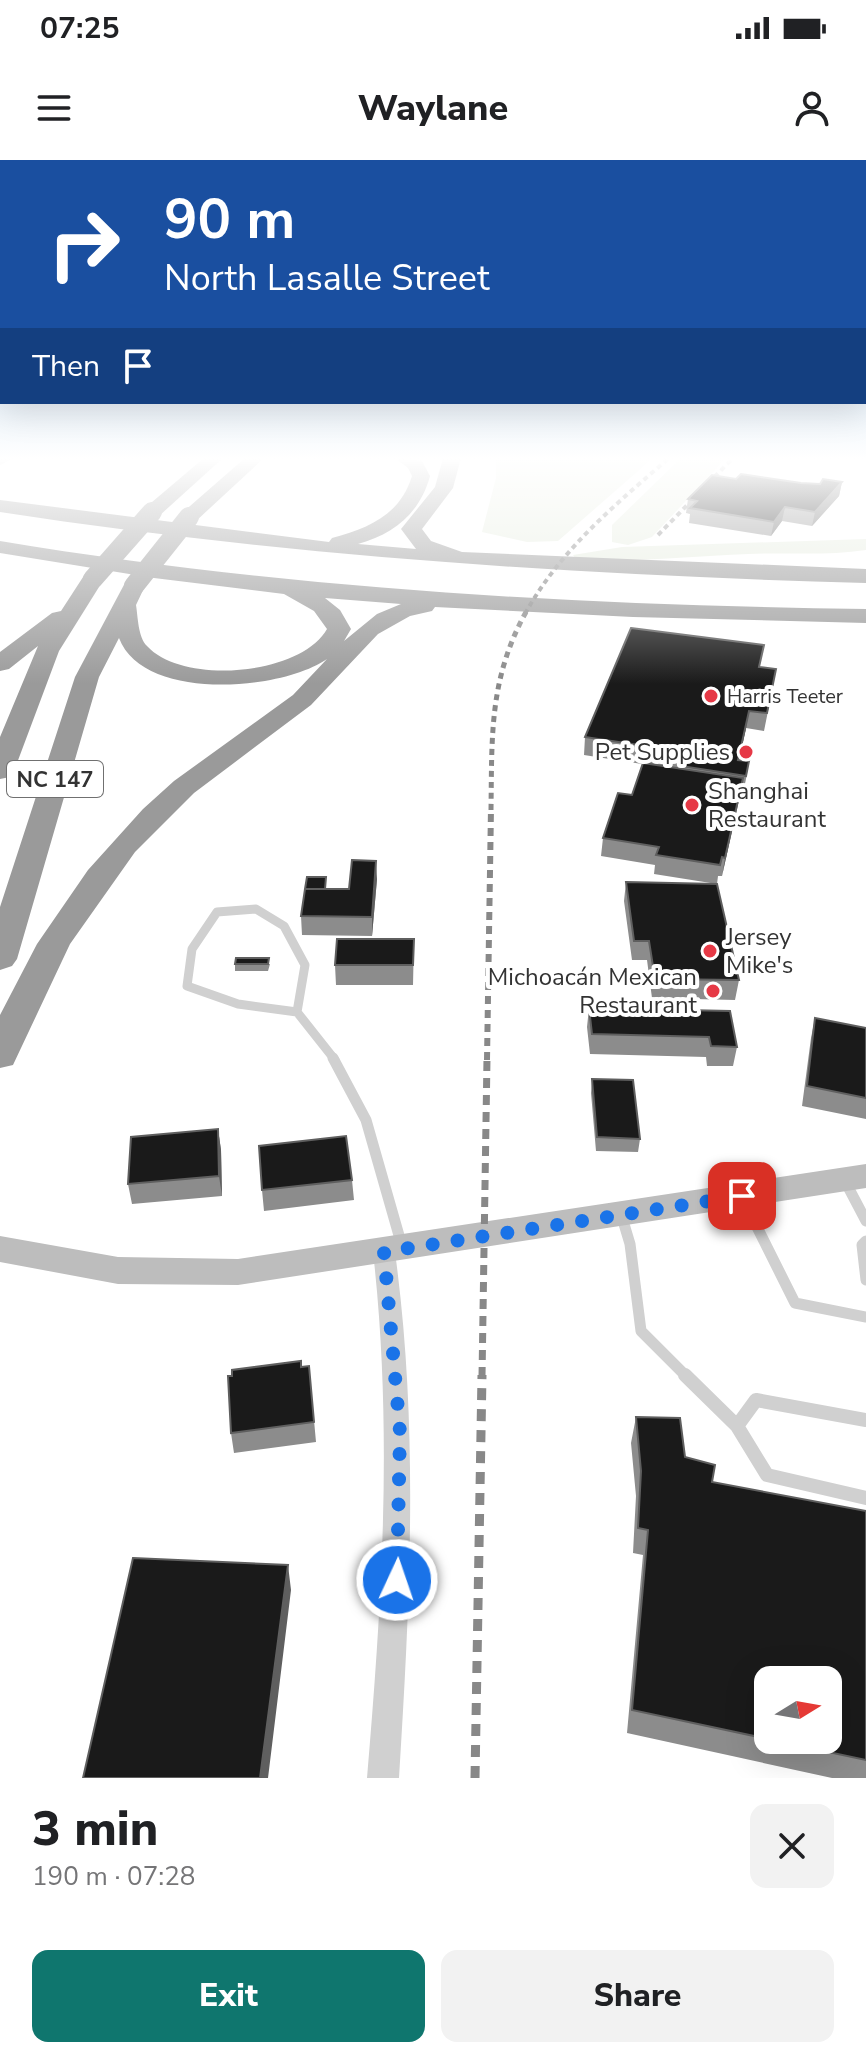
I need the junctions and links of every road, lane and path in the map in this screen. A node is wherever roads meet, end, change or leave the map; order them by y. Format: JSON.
{"nodes":[{"id":1,"x":3,"y":534,"type":"edge"},
{"id":2,"x":92,"y":534,"type":"edge"},
{"id":3,"x":133,"y":534,"type":"edge"},
{"id":4,"x":176,"y":534,"type":"edge"},
{"id":5,"x":199,"y":534,"type":"edge"},
{"id":6,"x":372,"y":534,"type":"edge"},
{"id":7,"x":413,"y":534,"type":"edge"},
{"id":8,"x":261,"y":542,"type":"junction"},
{"id":9,"x":0,"y":547,"type":"edge"},
{"id":10,"x":0,"y":554,"type":"edge"},
{"id":11,"x":866,"y":556,"type":"edge"},
{"id":12,"x":56,"y":558,"type":"junction"},
{"id":13,"x":537,"y":564,"type":"junction"},
{"id":14,"x":664,"y":570,"type":"junction"},
{"id":15,"x":866,"y":576,"type":"edge"},
{"id":16,"x":248,"y":584,"type":"junction"},
{"id":17,"x":866,"y":589,"type":"edge"},
{"id":18,"x":129,"y":594,"type":"junction"},
{"id":19,"x":866,"y":603,"type":"edge"},
{"id":20,"x":481,"y":604,"type":"junction"},
{"id":21,"x":75,"y":605,"type":"junction"},
{"id":22,"x":682,"y":615,"type":"junction"},
{"id":23,"x":866,"y":616,"type":"edge"},
{"id":24,"x":866,"y":634,"type":"edge"},
{"id":25,"x":0,"y":664,"type":"edge"},
{"id":26,"x":0,"y":771,"type":"edge"},
{"id":27,"x":0,"y":959,"type":"edge"},
{"id":28,"x":297,"y":1012,"type":"junction"},
{"id":29,"x":0,"y":1056,"type":"edge"},
{"id":30,"x":855,"y":1178,"type":"edge"},
{"id":31,"x":742,"y":1196,"type":"junction"},
{"id":32,"x":621,"y":1214,"type":"junction"},
{"id":33,"x":866,"y":1221,"type":"edge"},
{"id":34,"x":866,"y":1241,"type":"edge"},
{"id":35,"x":0,"y":1249,"type":"edge"},
{"id":36,"x":393,"y":1250,"type":"junction"},
{"id":37,"x":866,"y":1280,"type":"edge"},
{"id":38,"x":866,"y":1317,"type":"edge"},
{"id":39,"x":866,"y":1420,"type":"edge"},
{"id":40,"x":737,"y":1426,"type":"junction"},
{"id":41,"x":866,"y":1498,"type":"edge"},
{"id":42,"x":383,"y":1778,"type":"edge"}],
"edges":[{"from":1,"to":19,"type":"highway"},
{"from":2,"to":17,"type":"highway"},
{"from":3,"to":21,"type":"highway","number":"NC 147","bridge":true},
{"from":4,"to":18,"type":"highway","number":"NC 147","bridge":true},
{"from":5,"to":8,"type":"highway"},
{"from":6,"to":8,"type":"highway"},
{"from":7,"to":13,"type":"highway"},
{"from":8,"to":13,"type":"highway"},
{"from":9,"to":12,"type":"highway"},
{"from":10,"to":12,"type":"highway"},
{"from":11,"to":14,"type":"highway"},
{"from":12,"to":16,"type":"highway"},
{"from":13,"to":14,"type":"highway"},
{"from":14,"to":15,"type":"highway"},
{"from":16,"to":18,"type":"highway"},
{"from":16,"to":20,"type":"highway"},
{"from":18,"to":27,"type":"highway","number":"NC 147"},
{"from":20,"to":22,"type":"highway"},
{"from":20,"to":29,"type":"highway"},
{"from":21,"to":25,"type":"highway"},
{"from":21,"to":26,"type":"highway","number":"NC 147"},
{"from":22,"to":23,"type":"highway"},
{"from":22,"to":24,"type":"highway"},
{"from":28,"to":28,"type":"lane"},
{"from":28,"to":36,"type":"lane"},
{"from":30,"to":31,"type":"street"},
{"from":30,"to":33,"type":"lane"},
{"from":31,"to":32,"type":"street"},
{"from":31,"to":38,"type":"lane"},
{"from":32,"to":36,"type":"street"},
{"from":32,"to":40,"type":"lane"},
{"from":34,"to":37,"type":"lane"},
{"from":35,"to":36,"type":"street"},
{"from":36,"to":42,"type":"street"},
{"from":39,"to":40,"type":"lane"},
{"from":40,"to":41,"type":"lane"}]}
